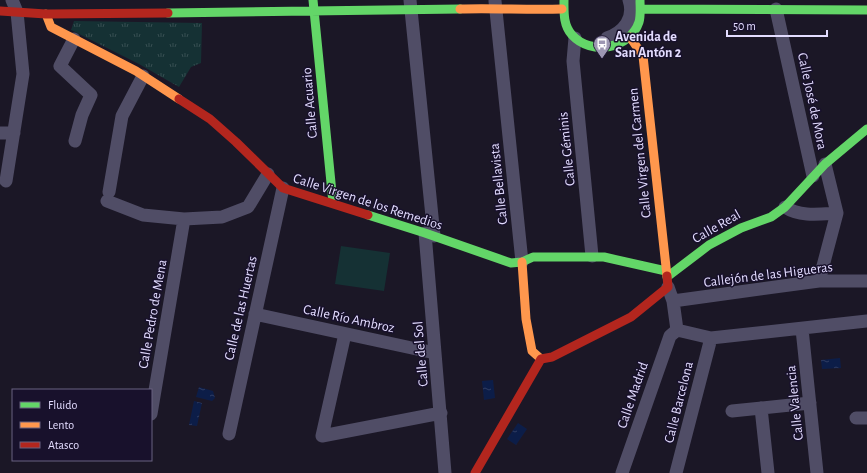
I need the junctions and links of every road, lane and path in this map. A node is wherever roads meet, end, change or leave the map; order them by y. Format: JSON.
{"nodes":[{"id":1,"x":313,"y":0,"type":"edge"},
{"id":2,"x":574,"y":0,"type":"edge"},
{"id":3,"x":629,"y":0,"type":"edge"},
{"id":4,"x":496,"y":4,"type":"edge"},
{"id":5,"x":563,"y":4,"type":"edge"},
{"id":6,"x":410,"y":5,"type":"edge"},
{"id":7,"x":641,"y":5,"type":"edge"},
{"id":8,"x":699,"y":5,"type":"edge"},
{"id":9,"x":15,"y":6,"type":"edge"},
{"id":10,"x":776,"y":9,"type":"junction"},
{"id":11,"x":867,"y":10,"type":"edge"},
{"id":12,"x":0,"y":11,"type":"edge"},
{"id":13,"x":315,"y":12,"type":"junction"},
{"id":14,"x":46,"y":14,"type":"junction"},
{"id":15,"x":630,"y":37,"type":"junction"},
{"id":16,"x":576,"y":38,"type":"junction"},
{"id":17,"x":74,"y":39,"type":"junction"},
{"id":18,"x":147,"y":78,"type":"junction"},
{"id":19,"x":867,"y":129,"type":"edge"},
{"id":20,"x":0,"y":133,"type":"edge"},
{"id":21,"x":14,"y":133,"type":"junction"},
{"id":22,"x":75,"y":141,"type":"dead end"},
{"id":23,"x":825,"y":164,"type":"junction"},
{"id":24,"x":268,"y":174,"type":"junction"},
{"id":25,"x":813,"y":176,"type":"junction"},
{"id":26,"x":6,"y":181,"type":"dead end"},
{"id":27,"x":283,"y":188,"type":"junction"},
{"id":28,"x":333,"y":204,"type":"junction"},
{"id":29,"x":785,"y":208,"type":"junction"},
{"id":30,"x":837,"y":213,"type":"junction"},
{"id":31,"x":184,"y":219,"type":"junction"},
{"id":32,"x":429,"y":235,"type":"junction"},
{"id":33,"x":592,"y":256,"type":"junction"},
{"id":34,"x":522,"y":262,"type":"junction"},
{"id":35,"x":667,"y":278,"type":"junction"},
{"id":36,"x":819,"y":281,"type":"junction"},
{"id":37,"x":867,"y":281,"type":"edge"},
{"id":38,"x":673,"y":301,"type":"junction"},
{"id":39,"x":255,"y":314,"type":"junction"},
{"id":40,"x":867,"y":321,"type":"edge"},
{"id":41,"x":802,"y":329,"type":"junction"},
{"id":42,"x":677,"y":330,"type":"junction"},
{"id":43,"x":345,"y":334,"type":"junction"},
{"id":44,"x":711,"y":338,"type":"junction"},
{"id":45,"x":436,"y":353,"type":"junction"},
{"id":46,"x":541,"y":359,"type":"junction"},
{"id":47,"x":810,"y":402,"type":"junction"},
{"id":48,"x":152,"y":408,"type":"edge"},
{"id":49,"x":760,"y":408,"type":"junction"},
{"id":50,"x":732,"y":411,"type":"dead end"},
{"id":51,"x":441,"y":413,"type":"junction"},
{"id":52,"x":229,"y":434,"type":"dead end"},
{"id":53,"x":445,"y":473,"type":"edge"},
{"id":54,"x":475,"y":473,"type":"edge"},
{"id":55,"x":622,"y":473,"type":"edge"},
{"id":56,"x":676,"y":473,"type":"edge"},
{"id":57,"x":768,"y":473,"type":"edge"},
{"id":58,"x":817,"y":473,"type":"edge"}],
"edges":[{"from":1,"to":13,"type":"street","name":"Calle Acuario"},
{"from":2,"to":3,"type":"street"},
{"from":4,"to":5,"type":"street"},
{"from":4,"to":6,"type":"street"},
{"from":4,"to":34,"type":"street","name":"Calle Bellavista"},
{"from":5,"to":16,"type":"street"},
{"from":6,"to":13,"type":"street"},
{"from":6,"to":32,"type":"street","name":"Calle del Sol"},
{"from":7,"to":8,"type":"street"},
{"from":7,"to":15,"type":"street"},
{"from":8,"to":10,"type":"street"},
{"from":9,"to":12,"type":"street"},
{"from":9,"to":14,"type":"street"},
{"from":9,"to":21,"type":"street"},
{"from":10,"to":11,"type":"street"},
{"from":10,"to":25,"type":"street","name":"Calle José de Mora"},
{"from":13,"to":14,"type":"street"},
{"from":13,"to":28,"type":"street","name":"Calle Acuario"},
{"from":14,"to":17,"type":"street","name":"Calle Virgen de los Remedios"},
{"from":15,"to":16,"type":"street"},
{"from":15,"to":35,"type":"street","name":"Calle Virgen del Carmen"},
{"from":16,"to":33,"type":"street","name":"Calle Géminis"},
{"from":17,"to":18,"type":"street","name":"Calle Virgen de los Remedios"},
{"from":17,"to":22,"type":"street"},
{"from":18,"to":24,"type":"street","name":"Calle Virgen de los Remedios"},
{"from":18,"to":31,"type":"street"},
{"from":19,"to":23,"type":"street","name":"Calle Real"},
{"from":20,"to":21,"type":"street"},
{"from":21,"to":26,"type":"street"},
{"from":23,"to":25,"type":"street","name":"Calle Real"},
{"from":23,"to":30,"type":"street"},
{"from":24,"to":27,"type":"street","name":"Calle Virgen de los Remedios"},
{"from":24,"to":31,"type":"street"},
{"from":25,"to":29,"type":"street","name":"Calle Real"},
{"from":27,"to":28,"type":"street","name":"Calle Virgen de los Remedios"},
{"from":27,"to":39,"type":"street","name":"Calle de las Huertas"},
{"from":28,"to":32,"type":"street","name":"Calle Virgen de los Remedios"},
{"from":29,"to":30,"type":"street"},
{"from":29,"to":35,"type":"street","name":"Calle Real"},
{"from":30,"to":36,"type":"street"},
{"from":31,"to":48,"type":"street","name":"Calle Pedro de Mena"},
{"from":32,"to":34,"type":"street","name":"Calle Virgen de los Remedios"},
{"from":32,"to":45,"type":"street","name":"Calle del Sol"},
{"from":33,"to":34,"type":"street"},
{"from":33,"to":35,"type":"street"},
{"from":34,"to":46,"type":"street","name":"Calle Bellavista"},
{"from":35,"to":38,"type":"street"},
{"from":35,"to":46,"type":"street","name":"Calle Real"},
{"from":36,"to":37,"type":"street","name":"Callejón de las Higueras"},
{"from":36,"to":38,"type":"street","name":"Callejón de las Higueras"},
{"from":38,"to":42,"type":"street"},
{"from":39,"to":43,"type":"street","name":"Calle Río Ambroz"},
{"from":39,"to":52,"type":"street","name":"Calle de las Huertas"},
{"from":40,"to":41,"type":"street"},
{"from":41,"to":44,"type":"street"},
{"from":41,"to":47,"type":"street","name":"Calle Valencia"},
{"from":42,"to":44,"type":"street"},
{"from":42,"to":55,"type":"street","name":"Calle Madrid"},
{"from":43,"to":45,"type":"street","name":"Calle Río Ambroz"},
{"from":43,"to":51,"type":"street"},
{"from":44,"to":56,"type":"street","name":"Calle Barcelona"},
{"from":45,"to":51,"type":"street","name":"Calle del Sol"},
{"from":46,"to":54,"type":"street"},
{"from":47,"to":49,"type":"street"},
{"from":47,"to":58,"type":"street","name":"Calle Valencia"},
{"from":49,"to":50,"type":"street"},
{"from":49,"to":57,"type":"street"},
{"from":51,"to":53,"type":"street","name":"Calle del Sol"}]}
